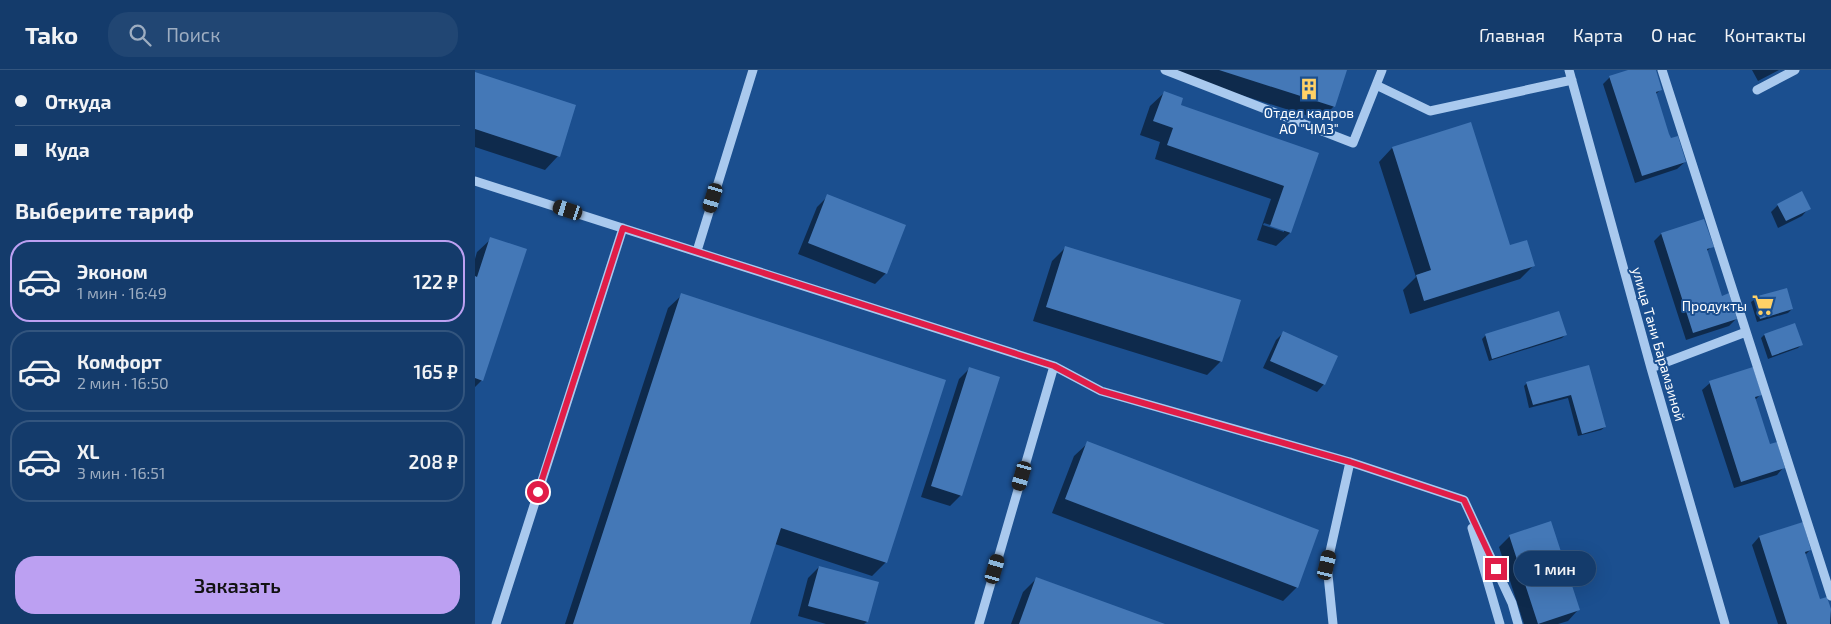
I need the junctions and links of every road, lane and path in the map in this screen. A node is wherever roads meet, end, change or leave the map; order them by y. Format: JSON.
{"nodes":[{"id":1,"x":753,"y":70,"type":"edge"},
{"id":2,"x":1165,"y":70,"type":"edge"},
{"id":3,"x":1382,"y":70,"type":"edge"},
{"id":4,"x":1569,"y":70,"type":"edge"},
{"id":5,"x":1662,"y":70,"type":"edge"},
{"id":6,"x":1795,"y":70,"type":"edge"},
{"id":7,"x":1572,"y":80,"type":"junction"},
{"id":8,"x":1376,"y":85,"type":"junction"},
{"id":9,"x":1757,"y":90,"type":"dead end"},
{"id":10,"x":475,"y":181,"type":"edge"},
{"id":11,"x":623,"y":228,"type":"junction"},
{"id":12,"x":697,"y":252,"type":"junction"},
{"id":13,"x":1746,"y":332,"type":"junction"},
{"id":14,"x":1054,"y":366,"type":"junction"},
{"id":15,"x":1651,"y":368,"type":"junction"},
{"id":16,"x":1350,"y":462,"type":"junction"},
{"id":17,"x":1464,"y":500,"type":"junction"},
{"id":18,"x":1831,"y":596,"type":"edge"},
{"id":19,"x":496,"y":624,"type":"edge"},
{"id":20,"x":979,"y":624,"type":"edge"},
{"id":21,"x":1333,"y":624,"type":"edge"},
{"id":22,"x":1500,"y":624,"type":"edge"},
{"id":23,"x":1518,"y":624,"type":"edge"},
{"id":24,"x":1725,"y":624,"type":"edge"}],
"edges":[{"from":1,"to":12,"type":"street"},
{"from":2,"to":8,"type":"street"},
{"from":3,"to":8,"type":"street"},
{"from":4,"to":7,"type":"street","name":"улица Тани Барамзиной"},
{"from":5,"to":13,"type":"street"},
{"from":6,"to":9,"type":"street"},
{"from":7,"to":8,"type":"street"},
{"from":7,"to":15,"type":"street","name":"улица Тани Барамзиной"},
{"from":10,"to":11,"type":"street"},
{"from":11,"to":12,"type":"street"},
{"from":11,"to":19,"type":"street"},
{"from":12,"to":14,"type":"street"},
{"from":13,"to":15,"type":"street"},
{"from":13,"to":18,"type":"street"},
{"from":14,"to":16,"type":"street"},
{"from":14,"to":20,"type":"street"},
{"from":15,"to":24,"type":"street","name":"улица Тани Барамзиной"},
{"from":16,"to":17,"type":"street"},
{"from":16,"to":21,"type":"street"},
{"from":17,"to":22,"type":"street"},
{"from":17,"to":23,"type":"street"}]}
